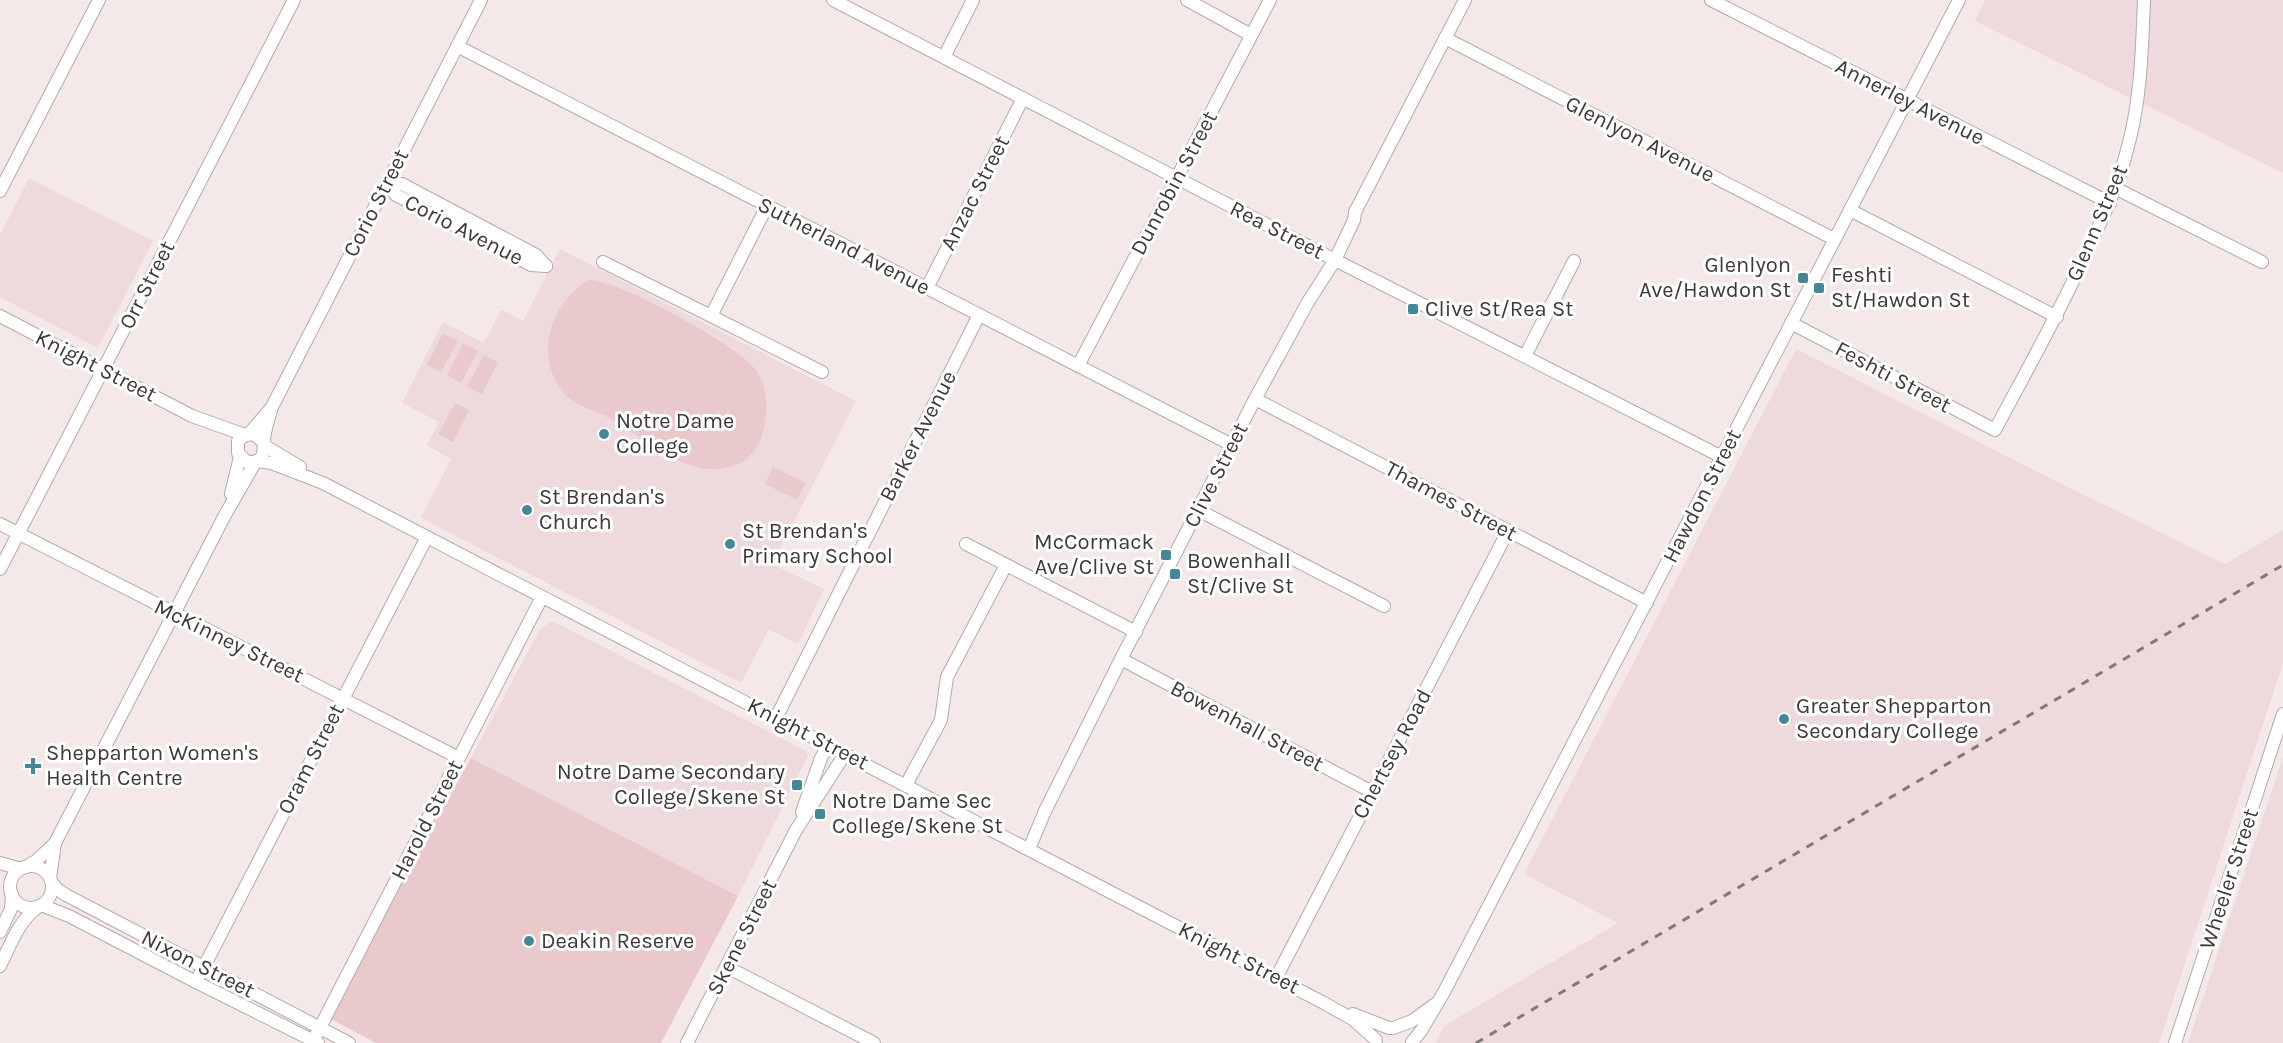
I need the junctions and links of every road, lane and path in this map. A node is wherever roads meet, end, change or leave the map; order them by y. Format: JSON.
{"nodes":[{"id":1,"x":99,"y":0,"type":"edge"},
{"id":2,"x":294,"y":0,"type":"edge"},
{"id":3,"x":481,"y":0,"type":"edge"},
{"id":4,"x":833,"y":0,"type":"edge"},
{"id":5,"x":973,"y":0,"type":"edge"},
{"id":6,"x":1187,"y":0,"type":"edge"},
{"id":7,"x":1270,"y":0,"type":"edge"},
{"id":8,"x":1465,"y":0,"type":"edge"},
{"id":9,"x":1711,"y":0,"type":"edge"},
{"id":10,"x":1959,"y":0,"type":"edge"},
{"id":11,"x":2144,"y":0,"type":"edge"},
{"id":12,"x":1251,"y":35,"type":"junction"},
{"id":13,"x":1445,"y":38,"type":"junction"},
{"id":14,"x":457,"y":46,"type":"junction"},
{"id":15,"x":944,"y":57,"type":"junction"},
{"id":16,"x":1023,"y":98,"type":"junction"},
{"id":17,"x":1907,"y":100,"type":"junction"},
{"id":18,"x":1176,"y":178,"type":"junction"},
{"id":19,"x":387,"y":183,"type":"junction"},
{"id":20,"x":2115,"y":188,"type":"junction"},
{"id":21,"x":0,"y":191,"type":"edge"},
{"id":22,"x":2110,"y":203,"type":"junction"},
{"id":23,"x":767,"y":206,"type":"junction"},
{"id":24,"x":1850,"y":210,"type":"junction"},
{"id":25,"x":1834,"y":239,"type":"junction"},
{"id":26,"x":1330,"y":257,"type":"junction"},
{"id":27,"x":1574,"y":261,"type":"dead end"},
{"id":28,"x":603,"y":262,"type":"dead end"},
{"id":29,"x":2262,"y":262,"type":"dead end"},
{"id":30,"x":927,"y":288,"type":"junction"},
{"id":31,"x":979,"y":315,"type":"junction"},
{"id":32,"x":0,"y":316,"type":"edge"},
{"id":33,"x":711,"y":316,"type":"junction"},
{"id":34,"x":2057,"y":317,"type":"junction"},
{"id":35,"x":1791,"y":323,"type":"junction"},
{"id":36,"x":1525,"y":356,"type":"junction"},
{"id":37,"x":1078,"y":366,"type":"junction"},
{"id":38,"x":103,"y":369,"type":"junction"},
{"id":39,"x":822,"y":372,"type":"dead end"},
{"id":40,"x":1255,"y":399,"type":"junction"},
{"id":41,"x":272,"y":406,"type":"junction"},
{"id":42,"x":192,"y":416,"type":"junction"},
{"id":43,"x":1995,"y":430,"type":"joint"},
{"id":44,"x":247,"y":434,"type":"junction"},
{"id":45,"x":264,"y":444,"type":"junction"},
{"id":46,"x":1232,"y":446,"type":"junction"},
{"id":47,"x":238,"y":453,"type":"junction"},
{"id":48,"x":1722,"y":457,"type":"junction"},
{"id":49,"x":257,"y":461,"type":"junction"},
{"id":50,"x":323,"y":483,"type":"junction"},
{"id":51,"x":1198,"y":510,"type":"junction"},
{"id":52,"x":225,"y":515,"type":"junction"},
{"id":53,"x":0,"y":524,"type":"edge"},
{"id":54,"x":1508,"y":531,"type":"junction"},
{"id":55,"x":18,"y":534,"type":"junction"},
{"id":56,"x":427,"y":537,"type":"junction"},
{"id":57,"x":966,"y":544,"type":"dead end"},
{"id":58,"x":1006,"y":565,"type":"junction"},
{"id":59,"x":0,"y":569,"type":"edge"},
{"id":60,"x":542,"y":597,"type":"junction"},
{"id":61,"x":1647,"y":603,"type":"junction"},
{"id":62,"x":1384,"y":606,"type":"dead end"},
{"id":63,"x":174,"y":613,"type":"junction"},
{"id":64,"x":1136,"y":632,"type":"junction"},
{"id":65,"x":1121,"y":660,"type":"junction"},
{"id":66,"x":343,"y":698,"type":"junction"},
{"id":67,"x":2283,"y":714,"type":"edge"},
{"id":68,"x":776,"y":718,"type":"junction"},
{"id":69,"x":828,"y":745,"type":"junction"},
{"id":70,"x":845,"y":754,"type":"junction"},
{"id":71,"x":459,"y":758,"type":"junction"},
{"id":72,"x":906,"y":785,"type":"junction"},
{"id":73,"x":1372,"y":792,"type":"junction"},
{"id":74,"x":796,"y":830,"type":"junction"},
{"id":75,"x":55,"y":843,"type":"junction"},
{"id":76,"x":1026,"y":847,"type":"junction"},
{"id":77,"x":0,"y":863,"type":"edge"},
{"id":78,"x":24,"y":868,"type":"junction"},
{"id":79,"x":51,"y":880,"type":"junction"},
{"id":80,"x":0,"y":882,"type":"edge"},
{"id":81,"x":11,"y":892,"type":"junction"},
{"id":82,"x":40,"y":906,"type":"junction"},
{"id":83,"x":0,"y":932,"type":"edge"},
{"id":84,"x":0,"y":966,"type":"edge"},
{"id":85,"x":203,"y":966,"type":"junction"},
{"id":86,"x":727,"y":967,"type":"junction"},
{"id":87,"x":1276,"y":978,"type":"junction"},
{"id":88,"x":196,"y":982,"type":"junction"},
{"id":89,"x":1444,"y":992,"type":"junction"},
{"id":90,"x":1324,"y":1003,"type":"junction"},
{"id":91,"x":320,"y":1028,"type":"junction"},
{"id":92,"x":1391,"y":1028,"type":"junction"},
{"id":93,"x":315,"y":1042,"type":"edge"},
{"id":94,"x":1375,"y":1042,"type":"edge"},
{"id":95,"x":349,"y":1043,"type":"edge"},
{"id":96,"x":687,"y":1043,"type":"edge"},
{"id":97,"x":874,"y":1043,"type":"edge"},
{"id":98,"x":1412,"y":1043,"type":"edge"},
{"id":99,"x":2175,"y":1043,"type":"edge"}],
"edges":[{"from":1,"to":21,"type":"street"},
{"from":2,"to":38,"type":"street","name":"Orr Street"},
{"from":3,"to":14,"type":"street","name":"Corio Street"},
{"from":4,"to":15,"type":"street","name":"Rea Street"},
{"from":5,"to":15,"type":"street"},
{"from":6,"to":12,"type":"street"},
{"from":7,"to":12,"type":"street","name":"Dunrobin Street"},
{"from":8,"to":13,"type":"street","name":"Clive Street"},
{"from":9,"to":17,"type":"street","name":"Annerley Avenue"},
{"from":10,"to":17,"type":"street","name":"Hawdon Street"},
{"from":11,"to":20,"type":"street","name":"Glenn Street"},
{"from":12,"to":18,"type":"street","name":"Dunrobin Street"},
{"from":13,"to":25,"type":"street","name":"Glenlyon Avenue"},
{"from":13,"to":26,"type":"street","name":"Clive Street"},
{"from":14,"to":19,"type":"street","name":"Corio Street"},
{"from":14,"to":23,"type":"street","name":"Sutherland Avenue"},
{"from":15,"to":16,"type":"street","name":"Rea Street"},
{"from":16,"to":18,"type":"street","name":"Rea Street"},
{"from":16,"to":30,"type":"street","name":"Anzac Street"},
{"from":17,"to":22,"type":"street","name":"Annerley Avenue"},
{"from":17,"to":24,"type":"street","name":"Hawdon Street"},
{"from":18,"to":26,"type":"street","name":"Rea Street"},
{"from":18,"to":37,"type":"street","name":"Dunrobin Street"},
{"from":19,"to":19,"type":"street","name":"Corio Avenue"},
{"from":19,"to":41,"type":"street","name":"Corio Street"},
{"from":20,"to":22,"type":"street","name":"Glenn Street"},
{"from":20,"to":29,"type":"street"},
{"from":22,"to":34,"type":"street","name":"Glenn Street"},
{"from":23,"to":30,"type":"street","name":"Sutherland Avenue"},
{"from":23,"to":33,"type":"street"},
{"from":24,"to":25,"type":"street","name":"Hawdon Street"},
{"from":24,"to":34,"type":"street"},
{"from":25,"to":35,"type":"street","name":"Hawdon Street"},
{"from":26,"to":36,"type":"street","name":"Rea Street"},
{"from":26,"to":40,"type":"street","name":"Clive Street"},
{"from":27,"to":36,"type":"street"},
{"from":28,"to":33,"type":"street"},
{"from":30,"to":31,"type":"street","name":"Sutherland Avenue"},
{"from":31,"to":37,"type":"street","name":"Sutherland Avenue"},
{"from":31,"to":68,"type":"street","name":"Barker Avenue"},
{"from":32,"to":38,"type":"street","name":"Knight Street"},
{"from":33,"to":39,"type":"street"},
{"from":34,"to":43,"type":"street","name":"Glenn Street"},
{"from":35,"to":43,"type":"street","name":"Feshti Street"},
{"from":35,"to":48,"type":"street","name":"Hawdon Street"},
{"from":36,"to":48,"type":"street","name":"Rea Street"},
{"from":37,"to":46,"type":"street","name":"Sutherland Avenue"},
{"from":38,"to":42,"type":"street","name":"Knight Street"},
{"from":38,"to":55,"type":"street","name":"Orr Street"},
{"from":40,"to":46,"type":"street","name":"Clive Street"},
{"from":40,"to":54,"type":"street","name":"Thames Street"},
{"from":41,"to":44,"type":"street","name":"Corio Street"},
{"from":41,"to":45,"type":"street","name":"Corio Street"},
{"from":42,"to":44,"type":"street","name":"Knight Street"},
{"from":42,"to":47,"type":"street","name":"Knight Street"},
{"from":44,"to":45,"type":"street"},
{"from":44,"to":47,"type":"street"},
{"from":45,"to":49,"type":"street"},
{"from":45,"to":50,"type":"street","name":"Knight Street"},
{"from":46,"to":51,"type":"street","name":"Clive Street"},
{"from":47,"to":49,"type":"street"},
{"from":47,"to":52,"type":"street"},
{"from":48,"to":61,"type":"street","name":"Hawdon Street"},
{"from":49,"to":50,"type":"street","name":"Knight Street"},
{"from":49,"to":52,"type":"street"},
{"from":50,"to":56,"type":"street","name":"Knight Street"},
{"from":51,"to":62,"type":"street"},
{"from":51,"to":64,"type":"street","name":"Clive Street"},
{"from":52,"to":63,"type":"street"},
{"from":53,"to":55,"type":"street","name":"McKinney Street"},
{"from":54,"to":61,"type":"street","name":"Thames Street"},
{"from":54,"to":73,"type":"street","name":"Chertsey Road"},
{"from":55,"to":59,"type":"street","name":"Orr Street"},
{"from":55,"to":63,"type":"street","name":"McKinney Street"},
{"from":56,"to":60,"type":"street","name":"Knight Street"},
{"from":56,"to":66,"type":"street","name":"Oram Street"},
{"from":57,"to":58,"type":"street"},
{"from":58,"to":64,"type":"street"},
{"from":58,"to":72,"type":"street"},
{"from":60,"to":68,"type":"street","name":"Knight Street"},
{"from":60,"to":71,"type":"street","name":"Harold Street"},
{"from":61,"to":89,"type":"street","name":"Hawdon Street"},
{"from":63,"to":66,"type":"street","name":"McKinney Street"},
{"from":63,"to":75,"type":"street"},
{"from":64,"to":65,"type":"street","name":"Clive Street"},
{"from":65,"to":73,"type":"street","name":"Bowenhall Street"},
{"from":65,"to":76,"type":"street","name":"Clive Street"},
{"from":66,"to":71,"type":"street","name":"McKinney Street"},
{"from":66,"to":85,"type":"street","name":"Oram Street"},
{"from":67,"to":99,"type":"street","name":"Wheeler Street"},
{"from":68,"to":69,"type":"street","name":"Knight Street"},
{"from":69,"to":70,"type":"street","name":"Knight Street"},
{"from":69,"to":74,"type":"street","name":"Skene Street"},
{"from":70,"to":72,"type":"street","name":"Knight Street"},
{"from":70,"to":74,"type":"street","name":"Skene Street"},
{"from":71,"to":91,"type":"street","name":"Harold Street"},
{"from":72,"to":76,"type":"street","name":"Knight Street"},
{"from":73,"to":87,"type":"street","name":"Chertsey Road"},
{"from":74,"to":86,"type":"street","name":"Skene Street"},
{"from":75,"to":78,"type":"street"},
{"from":75,"to":79,"type":"street"},
{"from":76,"to":87,"type":"street","name":"Knight Street"},
{"from":77,"to":78,"type":"street"},
{"from":78,"to":79,"type":"street"},
{"from":78,"to":81,"type":"street"},
{"from":79,"to":82,"type":"street"},
{"from":79,"to":85,"type":"street","name":"Nixon Street"},
{"from":80,"to":81,"type":"street"},
{"from":81,"to":82,"type":"street"},
{"from":81,"to":83,"type":"street"},
{"from":82,"to":84,"type":"street"},
{"from":82,"to":88,"type":"street","name":"Nixon Street"},
{"from":85,"to":88,"type":"street","name":"Oram Street"},
{"from":85,"to":91,"type":"street","name":"Nixon Street"},
{"from":86,"to":96,"type":"street","name":"Skene Street"},
{"from":86,"to":97,"type":"street"},
{"from":87,"to":90,"type":"street","name":"Knight Street"},
{"from":88,"to":93,"type":"street","name":"Nixon Street"},
{"from":89,"to":92,"type":"street","name":"Hawdon Street"},
{"from":89,"to":98,"type":"street","name":"Hawdon Street"},
{"from":90,"to":92,"type":"street","name":"Knight Street"},
{"from":90,"to":94,"type":"street","name":"Knight Street"},
{"from":91,"to":93,"type":"street","name":"Harold Street"},
{"from":91,"to":95,"type":"street","name":"Nixon Street"},
{"from":92,"to":94,"type":"street","name":"Hawdon Street"},
{"from":92,"to":98,"type":"street","name":"Knight Street"}]}
